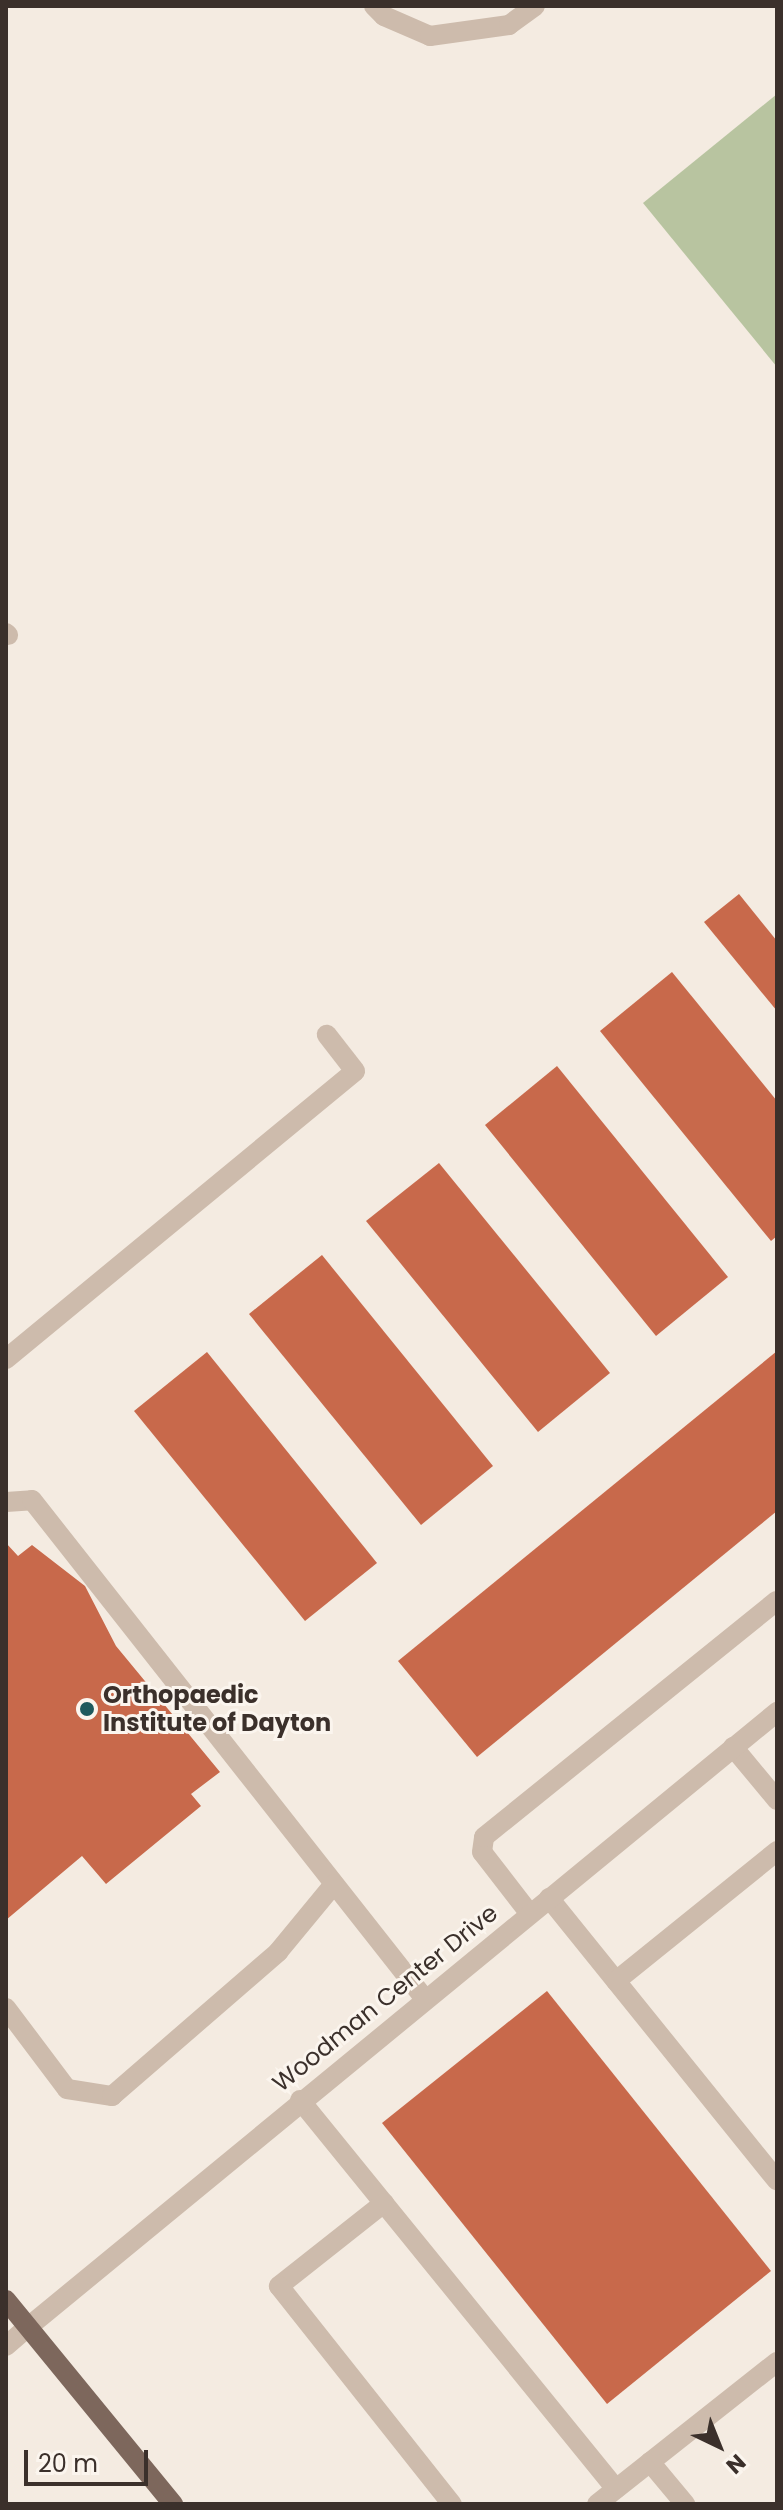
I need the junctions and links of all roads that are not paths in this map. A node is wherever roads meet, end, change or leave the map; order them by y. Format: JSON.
{"nodes":[{"id":1,"x":374,"y":6,"type":"edge"},
{"id":2,"x":535,"y":6,"type":"edge"},
{"id":3,"x":327,"y":1035,"type":"dead end"},
{"id":4,"x":6,"y":1359,"type":"edge"},
{"id":5,"x":6,"y":1502,"type":"edge"},
{"id":6,"x":777,"y":1601,"type":"edge"},
{"id":7,"x":777,"y":1712,"type":"edge"},
{"id":8,"x":733,"y":1747,"type":"junction"},
{"id":9,"x":777,"y":1800,"type":"edge"},
{"id":10,"x":777,"y":1851,"type":"edge"},
{"id":11,"x":334,"y":1884,"type":"junction"},
{"id":12,"x":549,"y":1898,"type":"junction"},
{"id":13,"x":530,"y":1914,"type":"junction"},
{"id":14,"x":616,"y":1981,"type":"junction"},
{"id":15,"x":425,"y":1999,"type":"junction"},
{"id":16,"x":6,"y":2008,"type":"edge"},
{"id":17,"x":300,"y":2100,"type":"junction"},
{"id":18,"x":777,"y":2181,"type":"edge"},
{"id":19,"x":384,"y":2203,"type":"junction"},
{"id":20,"x":6,"y":2300,"type":"edge"},
{"id":21,"x":27,"y":2328,"type":"junction"},
{"id":22,"x":6,"y":2346,"type":"edge"},
{"id":23,"x":776,"y":2365,"type":"edge"},
{"id":24,"x":650,"y":2462,"type":"junction"},
{"id":25,"x":616,"y":2489,"type":"junction"},
{"id":26,"x":173,"y":2504,"type":"edge"},
{"id":27,"x":452,"y":2504,"type":"edge"},
{"id":28,"x":597,"y":2504,"type":"edge"},
{"id":29,"x":685,"y":2504,"type":"edge"}],
"edges":[{"from":1,"to":2,"type":"street"},
{"from":3,"to":4,"type":"street"},
{"from":5,"to":11,"type":"street"},
{"from":6,"to":13,"type":"street"},
{"from":7,"to":8,"type":"street","name":"Woodman Center Drive"},
{"from":8,"to":9,"type":"street"},
{"from":8,"to":12,"type":"street","name":"Woodman Center Drive"},
{"from":10,"to":14,"type":"street"},
{"from":11,"to":15,"type":"street"},
{"from":11,"to":16,"type":"street"},
{"from":12,"to":13,"type":"street","name":"Woodman Center Drive"},
{"from":12,"to":14,"type":"street"},
{"from":13,"to":15,"type":"street","name":"Woodman Center Drive"},
{"from":14,"to":18,"type":"street"},
{"from":15,"to":17,"type":"street","name":"Woodman Center Drive"},
{"from":17,"to":19,"type":"street"},
{"from":17,"to":21,"type":"street","name":"Woodman Center Drive"},
{"from":19,"to":25,"type":"street"},
{"from":19,"to":27,"type":"street"},
{"from":20,"to":21,"type":"main road"},
{"from":21,"to":22,"type":"street","name":"Woodman Center Drive"},
{"from":21,"to":26,"type":"main road"},
{"from":23,"to":24,"type":"street"},
{"from":24,"to":25,"type":"street"},
{"from":24,"to":29,"type":"street"},
{"from":25,"to":28,"type":"street"}]}
